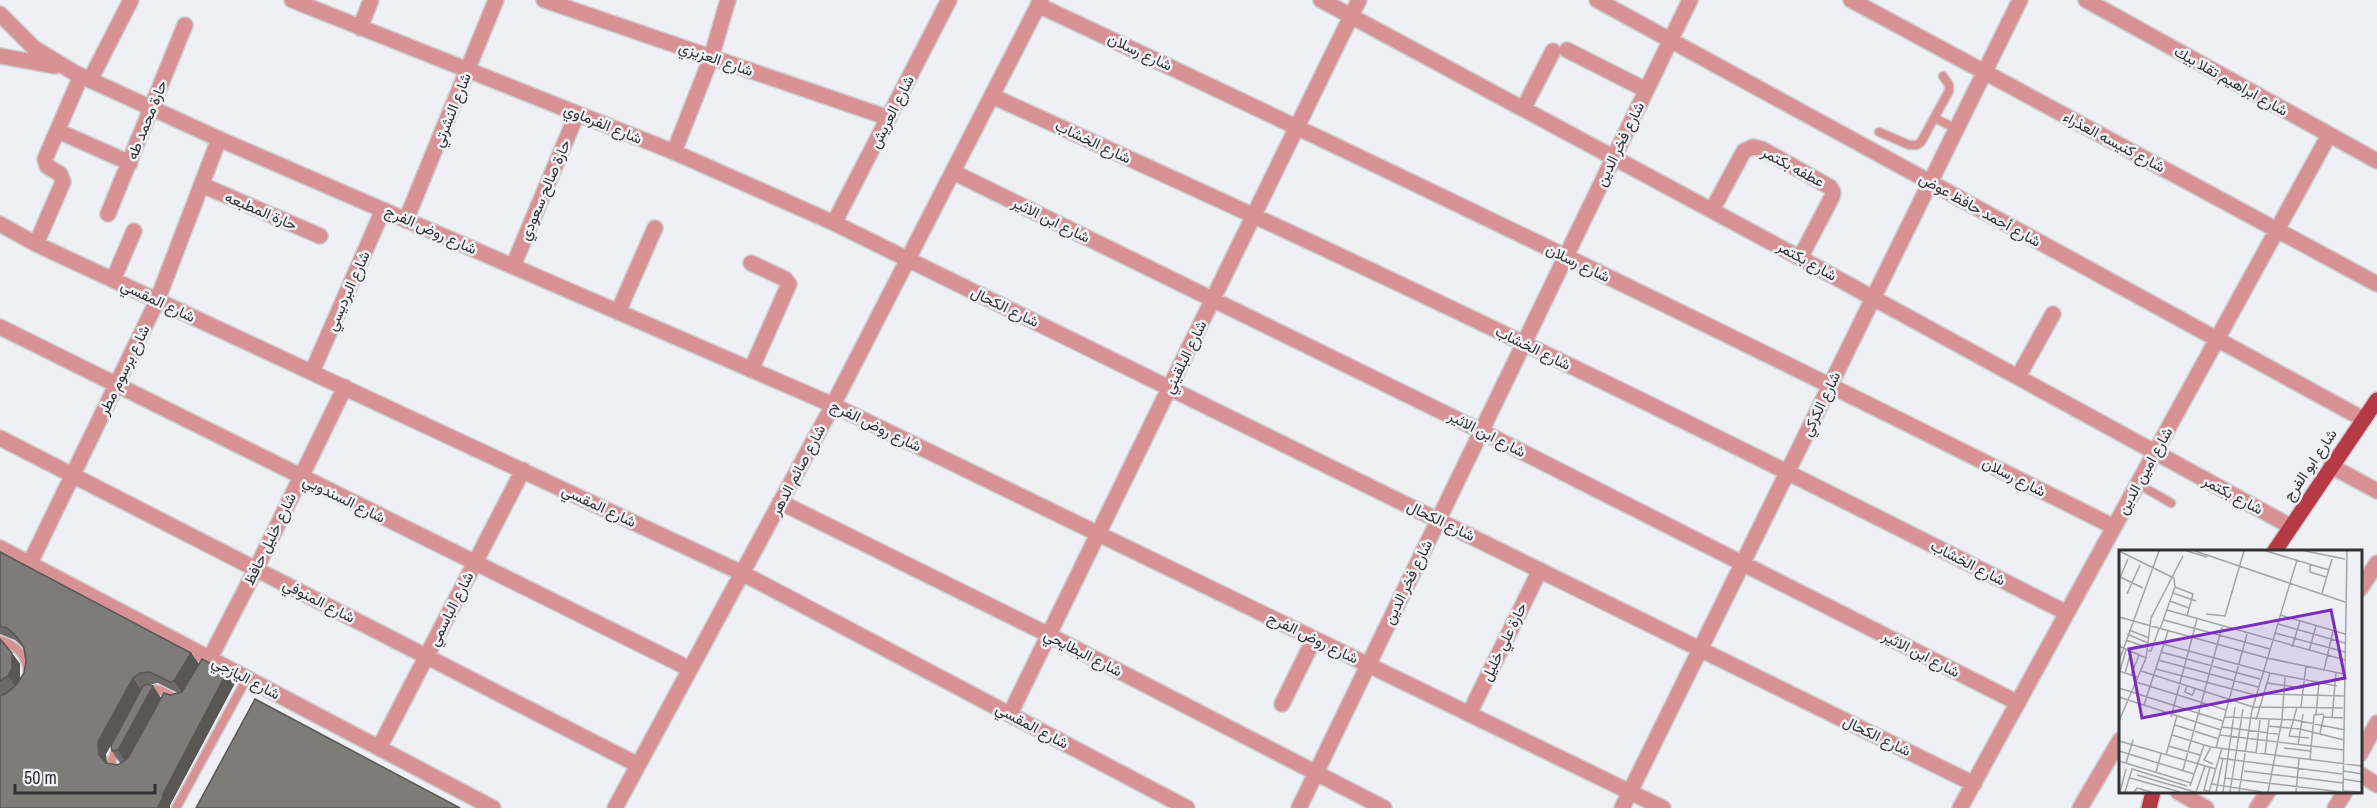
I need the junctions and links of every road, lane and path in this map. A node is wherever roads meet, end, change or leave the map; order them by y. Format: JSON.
{"nodes":[{"id":1,"x":131,"y":0,"type":"edge"},
{"id":2,"x":371,"y":0,"type":"edge"},
{"id":3,"x":496,"y":0,"type":"edge"},
{"id":4,"x":544,"y":0,"type":"edge"},
{"id":5,"x":728,"y":0,"type":"edge"},
{"id":6,"x":1322,"y":0,"type":"edge"},
{"id":7,"x":1359,"y":0,"type":"edge"},
{"id":8,"x":1597,"y":0,"type":"edge"},
{"id":9,"x":1690,"y":0,"type":"edge"},
{"id":10,"x":1851,"y":0,"type":"edge"},
{"id":11,"x":2020,"y":0,"type":"edge"},
{"id":12,"x":2086,"y":0,"type":"edge"},
{"id":13,"x":946,"y":1,"type":"edge"},
{"id":14,"x":300,"y":2,"type":"edge"},
{"id":15,"x":1040,"y":2,"type":"edge"},
{"id":16,"x":0,"y":14,"type":"edge"},
{"id":17,"x":1351,"y":16,"type":"junction"},
{"id":18,"x":185,"y":25,"type":"dead end"},
{"id":19,"x":360,"y":28,"type":"junction"},
{"id":20,"x":1671,"y":40,"type":"junction"},
{"id":21,"x":0,"y":56,"type":"edge"},
{"id":22,"x":711,"y":58,"type":"junction"},
{"id":23,"x":468,"y":70,"type":"junction"},
{"id":24,"x":1984,"y":72,"type":"junction"},
{"id":25,"x":1943,"y":76,"type":"dead end"},
{"id":26,"x":82,"y":77,"type":"junction"},
{"id":27,"x":1646,"y":90,"type":"junction"},
{"id":28,"x":992,"y":96,"type":"junction"},
{"id":29,"x":152,"y":107,"type":"junction"},
{"id":30,"x":1523,"y":109,"type":"junction"},
{"id":31,"x":577,"y":114,"type":"junction"},
{"id":32,"x":889,"y":118,"type":"junction"},
{"id":33,"x":1935,"y":118,"type":"junction"},
{"id":34,"x":1298,"y":126,"type":"junction"},
{"id":35,"x":1956,"y":129,"type":"junction"},
{"id":36,"x":58,"y":131,"type":"junction"},
{"id":37,"x":1879,"y":132,"type":"dead end"},
{"id":38,"x":2329,"y":135,"type":"junction"},
{"id":39,"x":219,"y":139,"type":"junction"},
{"id":40,"x":674,"y":152,"type":"junction"},
{"id":41,"x":1613,"y":157,"type":"junction"},
{"id":42,"x":2377,"y":161,"type":"edge"},
{"id":43,"x":129,"y":163,"type":"junction"},
{"id":44,"x":953,"y":172,"type":"junction"},
{"id":45,"x":1930,"y":183,"type":"junction"},
{"id":46,"x":201,"y":185,"type":"junction"},
{"id":47,"x":383,"y":210,"type":"junction"},
{"id":48,"x":1712,"y":210,"type":"junction"},
{"id":49,"x":108,"y":214,"type":"dead end"},
{"id":50,"x":1254,"y":215,"type":"junction"},
{"id":51,"x":406,"y":220,"type":"junction"},
{"id":52,"x":834,"y":223,"type":"junction"},
{"id":53,"x":0,"y":224,"type":"edge"},
{"id":54,"x":655,"y":228,"type":"dead end"},
{"id":55,"x":2277,"y":230,"type":"junction"},
{"id":56,"x":134,"y":231,"type":"dead end"},
{"id":57,"x":320,"y":236,"type":"dead end"},
{"id":58,"x":36,"y":244,"type":"junction"},
{"id":59,"x":1565,"y":257,"type":"junction"},
{"id":60,"x":1800,"y":258,"type":"junction"},
{"id":61,"x":909,"y":260,"type":"junction"},
{"id":62,"x":751,"y":263,"type":"dead end"},
{"id":63,"x":513,"y":266,"type":"junction"},
{"id":64,"x":112,"y":280,"type":"junction"},
{"id":65,"x":2377,"y":284,"type":"edge"},
{"id":66,"x":1213,"y":298,"type":"junction"},
{"id":67,"x":1873,"y":298,"type":"junction"},
{"id":68,"x":157,"y":301,"type":"junction"},
{"id":69,"x":618,"y":312,"type":"junction"},
{"id":70,"x":2053,"y":314,"type":"dead end"},
{"id":71,"x":0,"y":327,"type":"edge"},
{"id":72,"x":2217,"y":340,"type":"junction"},
{"id":73,"x":1523,"y":343,"type":"junction"},
{"id":74,"x":751,"y":370,"type":"junction"},
{"id":75,"x":312,"y":372,"type":"junction"},
{"id":76,"x":2018,"y":377,"type":"junction"},
{"id":77,"x":1830,"y":384,"type":"junction"},
{"id":78,"x":116,"y":386,"type":"junction"},
{"id":79,"x":345,"y":387,"type":"junction"},
{"id":80,"x":1170,"y":388,"type":"junction"},
{"id":81,"x":2377,"y":400,"type":"edge"},
{"id":82,"x":833,"y":405,"type":"junction"},
{"id":83,"x":2364,"y":419,"type":"junction"},
{"id":84,"x":1481,"y":431,"type":"junction"},
{"id":85,"x":0,"y":438,"type":"edge"},
{"id":86,"x":2155,"y":453,"type":"junction"},
{"id":87,"x":2331,"y":466,"type":"junction"},
{"id":88,"x":523,"y":470,"type":"junction"},
{"id":89,"x":1787,"y":472,"type":"junction"},
{"id":90,"x":73,"y":476,"type":"junction"},
{"id":91,"x":301,"y":477,"type":"junction"},
{"id":92,"x":2138,"y":484,"type":"junction"},
{"id":93,"x":2377,"y":491,"type":"edge"},
{"id":94,"x":780,"y":502,"type":"junction"},
{"id":95,"x":2171,"y":503,"type":"dead end"},
{"id":96,"x":1438,"y":520,"type":"junction"},
{"id":97,"x":2290,"y":526,"type":"junction"},
{"id":98,"x":2114,"y":527,"type":"junction"},
{"id":99,"x":1098,"y":534,"type":"junction"},
{"id":100,"x":0,"y":548,"type":"edge"},
{"id":101,"x":2275,"y":550,"type":"edge"},
{"id":102,"x":2377,"y":562,"type":"edge"},
{"id":103,"x":30,"y":563,"type":"junction"},
{"id":104,"x":474,"y":563,"type":"junction"},
{"id":105,"x":1743,"y":563,"type":"junction"},
{"id":106,"x":256,"y":569,"type":"junction"},
{"id":107,"x":1540,"y":570,"type":"junction"},
{"id":108,"x":742,"y":573,"type":"junction"},
{"id":109,"x":2362,"y":587,"type":"edge"},
{"id":110,"x":2067,"y":613,"type":"junction"},
{"id":111,"x":1049,"y":635,"type":"junction"},
{"id":112,"x":1314,"y":639,"type":"junction"},
{"id":113,"x":0,"y":640,"type":"edge"},
{"id":114,"x":1700,"y":649,"type":"junction"},
{"id":115,"x":426,"y":656,"type":"junction"},
{"id":116,"x":208,"y":661,"type":"junction"},
{"id":117,"x":1368,"y":665,"type":"junction"},
{"id":118,"x":690,"y":669,"type":"junction"},
{"id":119,"x":247,"y":678,"type":"junction"},
{"id":120,"x":27,"y":681,"type":"edge"},
{"id":121,"x":170,"y":695,"type":"junction"},
{"id":122,"x":186,"y":698,"type":"edge"},
{"id":123,"x":140,"y":704,"type":"edge"},
{"id":124,"x":1282,"y":704,"type":"dead end"},
{"id":125,"x":2018,"y":704,"type":"junction"},
{"id":126,"x":164,"y":705,"type":"edge"},
{"id":127,"x":1010,"y":714,"type":"junction"},
{"id":128,"x":1469,"y":714,"type":"junction"},
{"id":129,"x":2377,"y":723,"type":"edge"},
{"id":130,"x":123,"y":735,"type":"edge"},
{"id":131,"x":2119,"y":743,"type":"edge"},
{"id":132,"x":379,"y":748,"type":"junction"},
{"id":133,"x":2362,"y":752,"type":"edge"},
{"id":134,"x":638,"y":765,"type":"junction"},
{"id":135,"x":131,"y":766,"type":"edge"},
{"id":136,"x":1315,"y":775,"type":"junction"},
{"id":137,"x":2362,"y":775,"type":"edge"},
{"id":138,"x":1974,"y":784,"type":"junction"},
{"id":139,"x":2377,"y":785,"type":"edge"},
{"id":140,"x":1630,"y":791,"type":"junction"},
{"id":141,"x":2153,"y":793,"type":"edge"},
{"id":142,"x":2180,"y":793,"type":"edge"},
{"id":143,"x":2267,"y":793,"type":"edge"},
{"id":144,"x":2344,"y":793,"type":"edge"},
{"id":145,"x":176,"y":808,"type":"edge"},
{"id":146,"x":493,"y":808,"type":"edge"},
{"id":147,"x":615,"y":808,"type":"edge"},
{"id":148,"x":1187,"y":808,"type":"edge"},
{"id":149,"x":1299,"y":808,"type":"edge"},
{"id":150,"x":1384,"y":808,"type":"edge"},
{"id":151,"x":1622,"y":808,"type":"edge"},
{"id":152,"x":1663,"y":808,"type":"edge"},
{"id":153,"x":1960,"y":808,"type":"edge"},
{"id":154,"x":2080,"y":808,"type":"edge"},
{"id":155,"x":2150,"y":808,"type":"edge"},
{"id":156,"x":2206,"y":808,"type":"edge"},
{"id":157,"x":2257,"y":808,"type":"edge"},
{"id":158,"x":2335,"y":808,"type":"edge"}],
"edges":[{"from":1,"to":26,"type":"street"},
{"from":2,"to":19,"type":"street"},
{"from":3,"to":23,"type":"street","name":"شارع النشرتي"},
{"from":4,"to":22,"type":"street","name":"شارع العزيزي"},
{"from":5,"to":22,"type":"street"},
{"from":6,"to":17,"type":"street","name":"شارع بكتمر"},
{"from":7,"to":17,"type":"street","name":"شارع البلقيني"},
{"from":8,"to":20,"type":"street","name":"شارع أحمد حافظ عوض"},
{"from":9,"to":20,"type":"street","name":"شارع فخر الدين"},
{"from":10,"to":24,"type":"street","name":"شارع كنيسه العذراء"},
{"from":11,"to":24,"type":"street","name":"شارع الكركي"},
{"from":12,"to":38,"type":"street","name":"شارع ابراهيم تقلا بيك"},
{"from":13,"to":32,"type":"street","name":"شارع العريش"},
{"from":14,"to":19,"type":"street","name":"شارع الفرماوي"},
{"from":15,"to":28,"type":"street","name":"شارع صائم الدهر"},
{"from":15,"to":34,"type":"street","name":"شارع رسلان"},
{"from":16,"to":26,"type":"street","name":"شارع روض الفرج"},
{"from":17,"to":30,"type":"street","name":"شارع بكتمر"},
{"from":17,"to":34,"type":"street","name":"شارع البلقيني"},
{"from":18,"to":29,"type":"street","name":"حارة محمد طه"},
{"from":19,"to":23,"type":"street","name":"شارع الفرماوي"},
{"from":20,"to":27,"type":"street","name":"شارع فخر الدين"},
{"from":20,"to":45,"type":"street","name":"شارع أحمد حافظ عوض"},
{"from":21,"to":26,"type":"street","name":"شارع روض الفرج"},
{"from":22,"to":32,"type":"street","name":"شارع العزيزي"},
{"from":22,"to":40,"type":"street"},
{"from":23,"to":31,"type":"street","name":"شارع الفرماوي"},
{"from":23,"to":51,"type":"street","name":"شارع النشرتي"},
{"from":24,"to":35,"type":"street","name":"شارع الكركي"},
{"from":24,"to":55,"type":"street","name":"شارع كنيسه العذراء"},
{"from":25,"to":33,"type":"lane"},
{"from":26,"to":29,"type":"street","name":"شارع روض الفرج"},
{"from":26,"to":36,"type":"street"},
{"from":27,"to":30,"type":"street"},
{"from":27,"to":41,"type":"street","name":"شارع فخر الدين"},
{"from":28,"to":44,"type":"street","name":"شارع صائم الدهر"},
{"from":28,"to":50,"type":"street","name":"شارع الخشاب"},
{"from":29,"to":39,"type":"street","name":"شارع روض الفرج"},
{"from":29,"to":43,"type":"street","name":"حارة محمد طه"},
{"from":30,"to":41,"type":"street","name":"شارع بكتمر"},
{"from":31,"to":40,"type":"street","name":"شارع الفرماوي"},
{"from":31,"to":63,"type":"street","name":"حارة صالح سعودي"},
{"from":32,"to":52,"type":"street","name":"شارع العريش"},
{"from":33,"to":35,"type":"lane"},
{"from":33,"to":37,"type":"lane"},
{"from":34,"to":50,"type":"street","name":"شارع البلقيني"},
{"from":34,"to":59,"type":"street","name":"شارع رسلان"},
{"from":35,"to":45,"type":"street","name":"شارع الكركي"},
{"from":36,"to":43,"type":"street"},
{"from":36,"to":58,"type":"street"},
{"from":38,"to":42,"type":"street","name":"شارع ابراهيم تقلا بيك"},
{"from":38,"to":55,"type":"street","name":"شارع امين الدين"},
{"from":39,"to":46,"type":"street","name":"شارع برسوم مطر"},
{"from":39,"to":47,"type":"street","name":"شارع روض الفرج"},
{"from":40,"to":52,"type":"street","name":"شارع الفرماوي"},
{"from":41,"to":48,"type":"street","name":"شارع بكتمر"},
{"from":41,"to":59,"type":"street","name":"شارع فخر الدين"},
{"from":43,"to":49,"type":"street","name":"حارة محمد طه"},
{"from":44,"to":61,"type":"street","name":"شارع صائم الدهر"},
{"from":44,"to":66,"type":"street","name":"شارع ابن الاثير"},
{"from":45,"to":67,"type":"street","name":"شارع الكركي"},
{"from":45,"to":72,"type":"street","name":"شارع أحمد حافظ عوض"},
{"from":46,"to":57,"type":"street","name":"حارة المطبعه"},
{"from":46,"to":68,"type":"street","name":"شارع برسوم مطر"},
{"from":47,"to":51,"type":"street","name":"شارع روض الفرج"},
{"from":47,"to":75,"type":"street","name":"شارع البرديسي"},
{"from":48,"to":60,"type":"street","name":"شارع بكتمر"},
{"from":48,"to":60,"type":"street","name":"عطفه بكتمر"},
{"from":50,"to":66,"type":"street","name":"شارع البلقيني"},
{"from":50,"to":73,"type":"street","name":"شارع الخشاب"},
{"from":51,"to":63,"type":"street","name":"شارع روض الفرج"},
{"from":52,"to":61,"type":"street","name":"شارع الفرماوي"},
{"from":53,"to":58,"type":"street","name":"شارع المقسي"},
{"from":54,"to":69,"type":"street"},
{"from":55,"to":65,"type":"street","name":"شارع كنيسه العذراء"},
{"from":55,"to":72,"type":"street","name":"شارع امين الدين"},
{"from":56,"to":64,"type":"street"},
{"from":58,"to":64,"type":"street","name":"شارع المقسي"},
{"from":59,"to":73,"type":"street","name":"شارع فخر الدين"},
{"from":59,"to":77,"type":"street","name":"شارع رسلان"},
{"from":60,"to":67,"type":"street","name":"شارع بكتمر"},
{"from":61,"to":80,"type":"street","name":"شارع الكحال"},
{"from":61,"to":82,"type":"street","name":"شارع صائم الدهر"},
{"from":62,"to":74,"type":"street"},
{"from":63,"to":69,"type":"street","name":"شارع روض الفرج"},
{"from":64,"to":68,"type":"street","name":"شارع المقسي"},
{"from":66,"to":80,"type":"street","name":"شارع البلقيني"},
{"from":66,"to":84,"type":"street","name":"شارع ابن الاثير"},
{"from":67,"to":76,"type":"street","name":"شارع بكتمر"},
{"from":67,"to":77,"type":"street","name":"شارع الكركي"},
{"from":68,"to":75,"type":"street","name":"شارع المقسي"},
{"from":68,"to":78,"type":"street","name":"شارع برسوم مطر"},
{"from":69,"to":74,"type":"street","name":"شارع روض الفرج"},
{"from":70,"to":76,"type":"street"},
{"from":71,"to":78,"type":"street","name":"شارع السندوبي"},
{"from":72,"to":83,"type":"street","name":"شارع أحمد حافظ عوض"},
{"from":72,"to":86,"type":"street","name":"شارع امين الدين"},
{"from":73,"to":84,"type":"street","name":"شارع فخر الدين"},
{"from":73,"to":89,"type":"street","name":"شارع الخشاب"},
{"from":74,"to":82,"type":"street","name":"شارع روض الفرج"},
{"from":75,"to":79,"type":"street","name":"شارع المقسي"},
{"from":76,"to":86,"type":"street","name":"شارع بكتمر"},
{"from":77,"to":89,"type":"street","name":"شارع الكركي"},
{"from":77,"to":98,"type":"street","name":"شارع رسلان"},
{"from":78,"to":90,"type":"street","name":"شارع برسوم مطر"},
{"from":78,"to":91,"type":"street","name":"شارع السندوبي"},
{"from":79,"to":88,"type":"street","name":"شارع المقسي"},
{"from":79,"to":91,"type":"street","name":"شارع خليل حافظ"},
{"from":80,"to":96,"type":"street","name":"شارع الكحال"},
{"from":80,"to":99,"type":"street","name":"شارع البلقيني"},
{"from":81,"to":83,"type":"main road","name":"شارع ابو الفرج"},
{"from":82,"to":94,"type":"street","name":"شارع صائم الدهر"},
{"from":82,"to":99,"type":"street","name":"شارع روض الفرج"},
{"from":83,"to":87,"type":"main road","name":"شارع ابو الفرج"},
{"from":84,"to":96,"type":"street","name":"شارع فخر الدين"},
{"from":84,"to":105,"type":"street","name":"شارع ابن الاثير"},
{"from":85,"to":90,"type":"street","name":"شارع المنوفي"},
{"from":86,"to":92,"type":"street","name":"شارع امين الدين"},
{"from":86,"to":97,"type":"street","name":"شارع بكتمر"},
{"from":87,"to":93,"type":"street"},
{"from":87,"to":97,"type":"main road","name":"شارع ابو الفرج"},
{"from":88,"to":104,"type":"street","name":"شارع الباسمي"},
{"from":88,"to":108,"type":"street","name":"شارع المقسي"},
{"from":89,"to":105,"type":"street","name":"شارع الكركي"},
{"from":89,"to":110,"type":"street","name":"شارع الخشاب"},
{"from":90,"to":103,"type":"street","name":"شارع برسوم مطر"},
{"from":90,"to":106,"type":"street","name":"شارع المنوفي"},
{"from":91,"to":104,"type":"street","name":"شارع السندوبي"},
{"from":91,"to":106,"type":"street","name":"شارع خليل حافظ"},
{"from":92,"to":95,"type":"lane"},
{"from":92,"to":98,"type":"street","name":"شارع امين الدين"},
{"from":94,"to":108,"type":"street","name":"شارع صائم الدهر"},
{"from":94,"to":111,"type":"street","name":"شارع البطايحي"},
{"from":96,"to":107,"type":"street","name":"شارع الكحال"},
{"from":96,"to":117,"type":"street","name":"شارع فخر الدين"},
{"from":97,"to":101,"type":"main road","name":"شارع ابو الفرج"},
{"from":98,"to":110,"type":"street","name":"شارع امين الدين"},
{"from":99,"to":111,"type":"street","name":"شارع البلقيني"},
{"from":99,"to":112,"type":"street","name":"شارع روض الفرج"},
{"from":100,"to":103,"type":"street","name":"شارع اليازجي"},
{"from":102,"to":109,"type":"street"},
{"from":103,"to":116,"type":"street","name":"شارع اليازجي"},
{"from":104,"to":115,"type":"street","name":"شارع الباسمي"},
{"from":104,"to":118,"type":"street","name":"شارع السندوبي"},
{"from":105,"to":114,"type":"street","name":"شارع الكركي"},
{"from":105,"to":125,"type":"street","name":"شارع ابن الاثير"},
{"from":106,"to":115,"type":"street","name":"شارع المنوفي"},
{"from":106,"to":116,"type":"street","name":"شارع خليل حافظ"},
{"from":107,"to":114,"type":"street","name":"شارع الكحال"},
{"from":107,"to":128,"type":"street","name":"حارة علي خليل"},
{"from":108,"to":118,"type":"street","name":"شارع صائم الدهر"},
{"from":108,"to":127,"type":"street","name":"شارع المقسي"},
{"from":110,"to":125,"type":"street","name":"شارع امين الدين"},
{"from":111,"to":127,"type":"street","name":"شارع البلقيني"},
{"from":111,"to":136,"type":"street","name":"شارع البطايحي"},
{"from":112,"to":117,"type":"street","name":"شارع روض الفرج"},
{"from":112,"to":124,"type":"street"},
{"from":113,"to":120,"type":"lane"},
{"from":114,"to":138,"type":"street","name":"شارع الكحال"},
{"from":114,"to":140,"type":"street","name":"شارع الكركي"},
{"from":115,"to":132,"type":"street","name":"شارع الباسمي"},
{"from":115,"to":134,"type":"street","name":"شارع المنوفي"},
{"from":116,"to":119,"type":"street","name":"شارع اليازجي"},
{"from":117,"to":128,"type":"street","name":"شارع روض الفرج"},
{"from":117,"to":136,"type":"street","name":"شارع فخر الدين"},
{"from":118,"to":134,"type":"street","name":"شارع صائم الدهر"},
{"from":119,"to":132,"type":"street","name":"شارع اليازجي"},
{"from":119,"to":145,"type":"lane"},
{"from":121,"to":122,"type":"lane"},
{"from":121,"to":123,"type":"lane"},
{"from":121,"to":126,"type":"lane"},
{"from":125,"to":138,"type":"street","name":"شارع امين الدين"},
{"from":127,"to":148,"type":"street","name":"شارع المقسي"},
{"from":128,"to":140,"type":"street","name":"شارع روض الفرج"},
{"from":129,"to":133,"type":"street"},
{"from":130,"to":135,"type":"lane"},
{"from":131,"to":154,"type":"street"},
{"from":132,"to":146,"type":"street","name":"شارع اليازجي"},
{"from":134,"to":147,"type":"street","name":"شارع صائم الدهر"},
{"from":136,"to":149,"type":"street","name":"شارع فخر الدين"},
{"from":136,"to":150,"type":"street","name":"شارع البطايحي"},
{"from":137,"to":139,"type":"street"},
{"from":138,"to":153,"type":"street","name":"شارع امين الدين"},
{"from":140,"to":151,"type":"street","name":"شارع الكركي"},
{"from":140,"to":152,"type":"street","name":"شارع روض الفرج"},
{"from":141,"to":155,"type":"main road"},
{"from":142,"to":156,"type":"street"},
{"from":143,"to":157,"type":"street"},
{"from":144,"to":158,"type":"street"}]}
